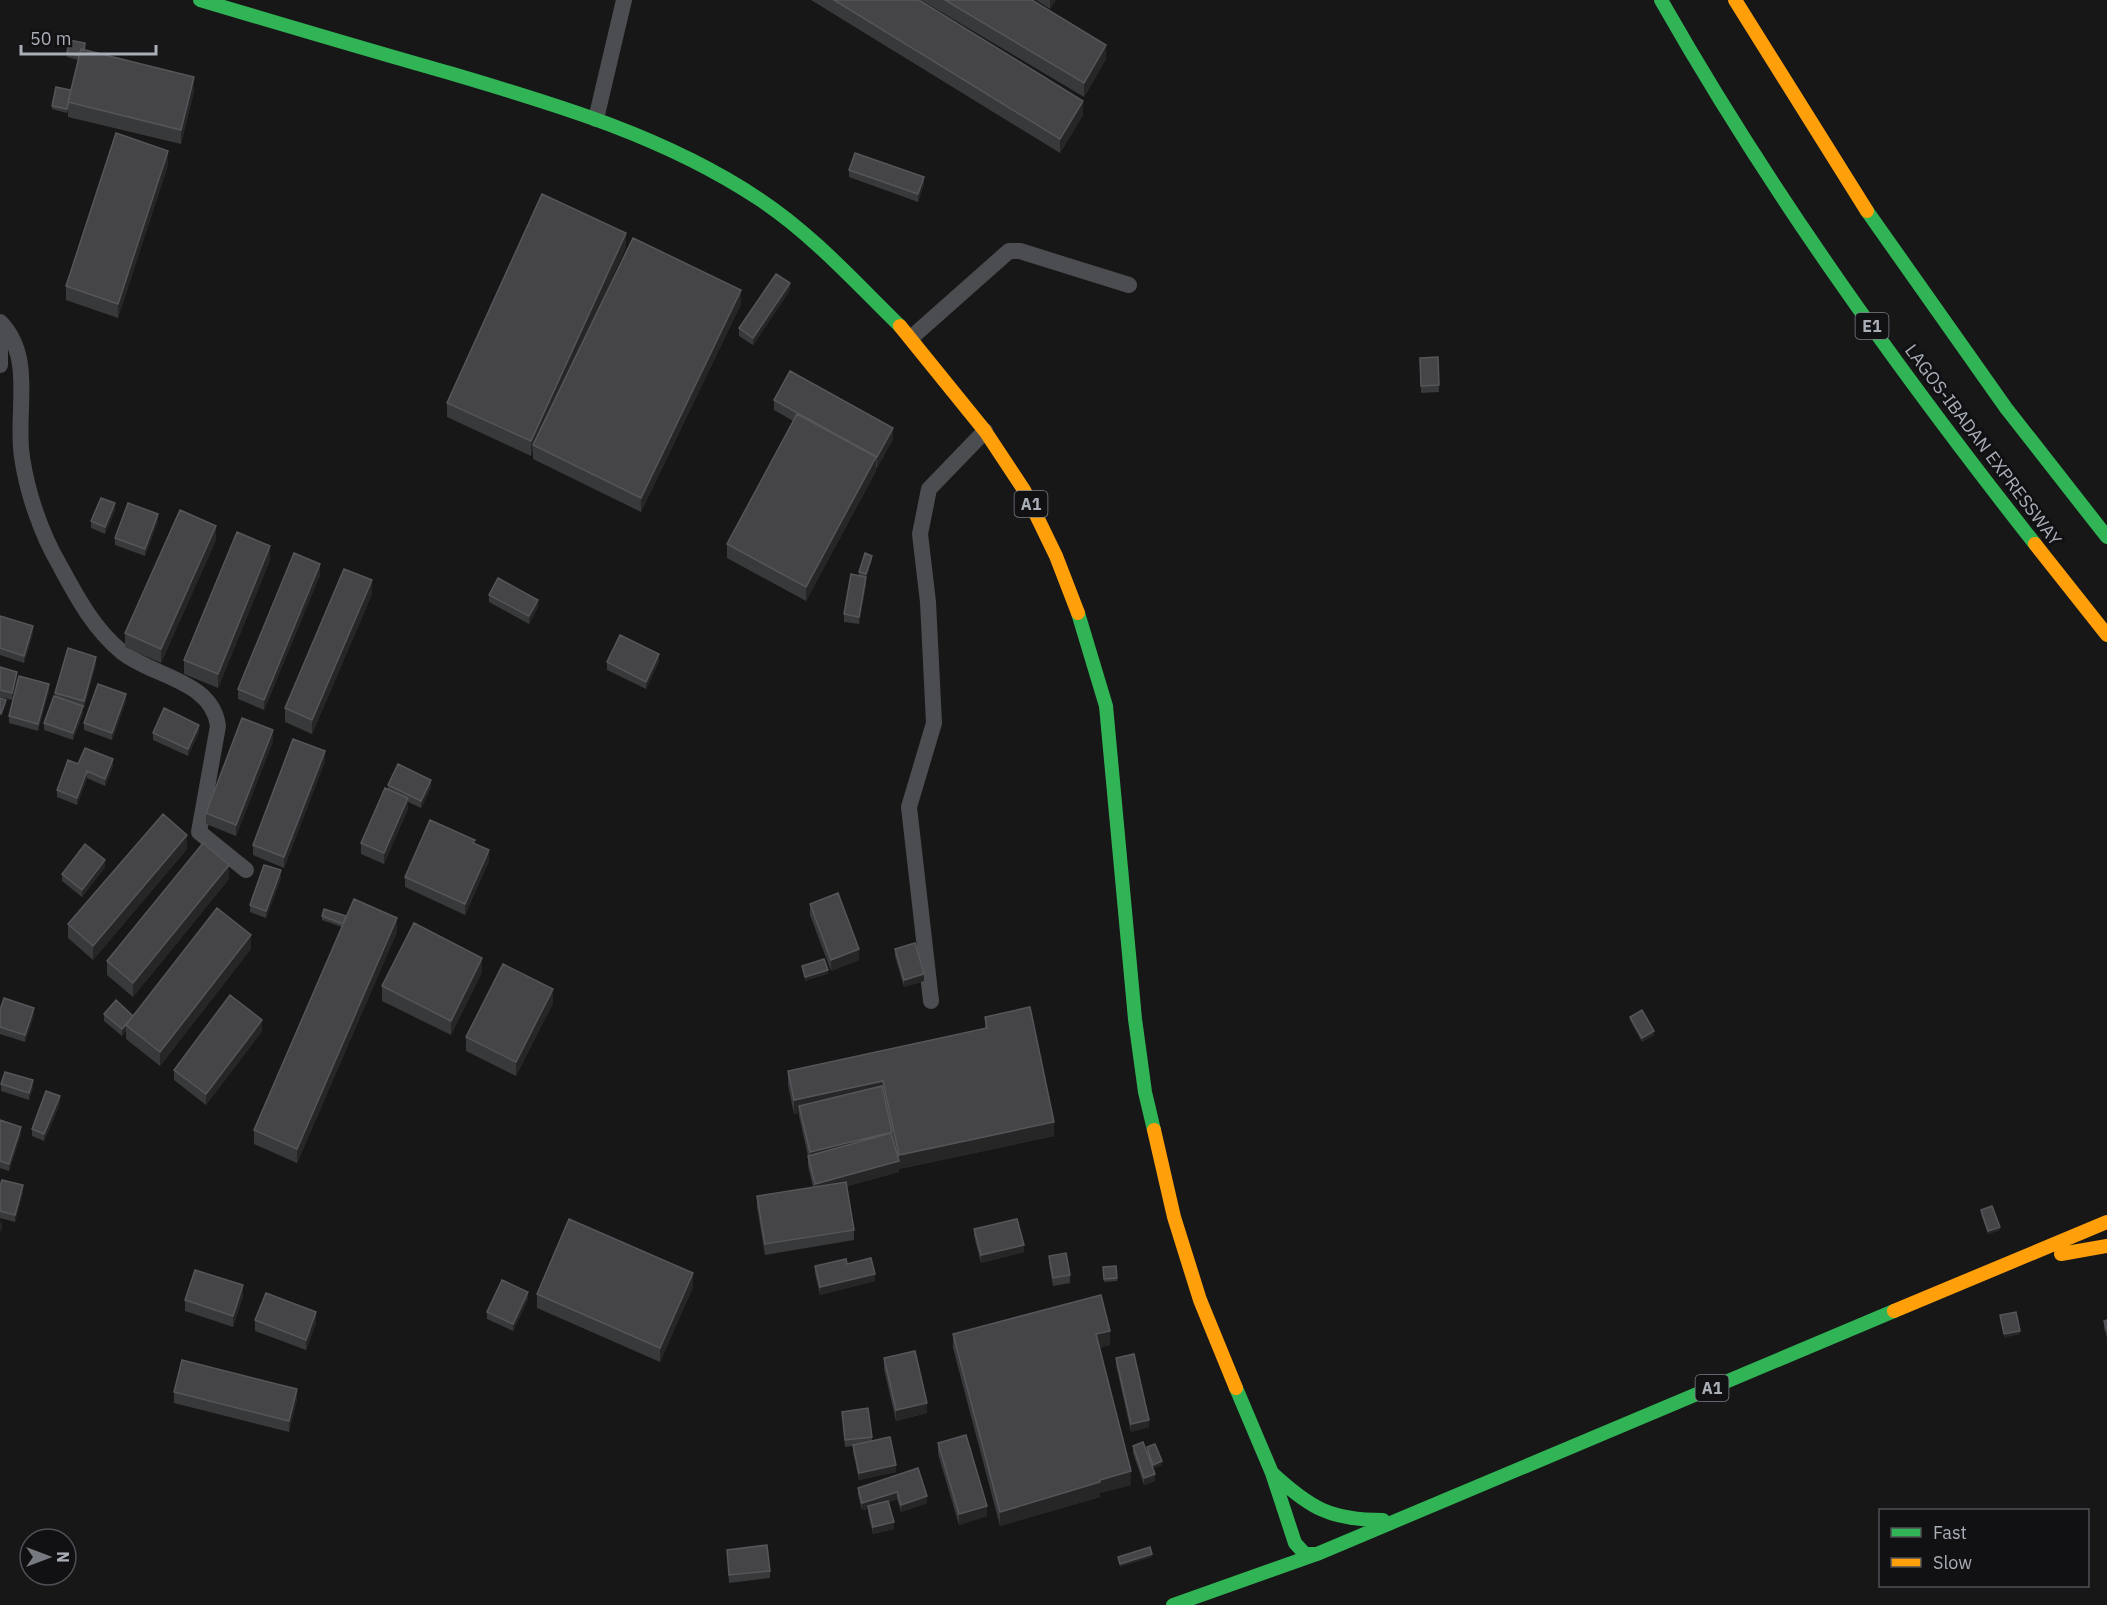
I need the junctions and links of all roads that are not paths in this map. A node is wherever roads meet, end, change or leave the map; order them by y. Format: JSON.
{"nodes":[{"id":1,"x":200,"y":0,"type":"edge"},
{"id":2,"x":624,"y":0,"type":"edge"},
{"id":3,"x":1661,"y":0,"type":"edge"},
{"id":4,"x":1735,"y":0,"type":"edge"},
{"id":5,"x":596,"y":119,"type":"junction"},
{"id":6,"x":1128,"y":285,"type":"dead end"},
{"id":7,"x":0,"y":322,"type":"edge"},
{"id":8,"x":0,"y":332,"type":"edge"},
{"id":9,"x":912,"y":337,"type":"junction"},
{"id":10,"x":0,"y":365,"type":"edge"},
{"id":11,"x":985,"y":431,"type":"junction"},
{"id":12,"x":2107,"y":537,"type":"edge"},
{"id":13,"x":2107,"y":635,"type":"edge"},
{"id":14,"x":246,"y":870,"type":"dead end"},
{"id":15,"x":931,"y":1000,"type":"dead end"},
{"id":16,"x":2107,"y":1222,"type":"edge"},
{"id":17,"x":2107,"y":1246,"type":"edge"},
{"id":18,"x":2014,"y":1262,"type":"junction"},
{"id":19,"x":1272,"y":1473,"type":"junction"},
{"id":20,"x":1397,"y":1519,"type":"junction"},
{"id":21,"x":1317,"y":1554,"type":"junction"},
{"id":22,"x":1173,"y":1605,"type":"edge"}],
"edges":[{"from":1,"to":5,"type":"main road","number":"A1"},
{"from":2,"to":5,"type":"street"},
{"from":3,"to":13,"type":"main road","name":"LAGOS-IBADAN EXPRESSWAY","number":"E1"},
{"from":4,"to":12,"type":"main road"},
{"from":5,"to":9,"type":"main road","number":"A1"},
{"from":6,"to":9,"type":"street"},
{"from":7,"to":14,"type":"street"},
{"from":8,"to":10,"type":"street"},
{"from":9,"to":11,"type":"main road","number":"A1"},
{"from":11,"to":15,"type":"street"},
{"from":11,"to":19,"type":"main road","number":"A1"},
{"from":16,"to":18,"type":"main road","number":"A1"},
{"from":17,"to":18,"type":"main road"},
{"from":18,"to":20,"type":"main road","number":"A1"},
{"from":19,"to":20,"type":"main road","number":"A1"},
{"from":19,"to":21,"type":"main road","number":"A1"},
{"from":20,"to":21,"type":"main road","number":"A1"},
{"from":21,"to":22,"type":"main road"}]}
